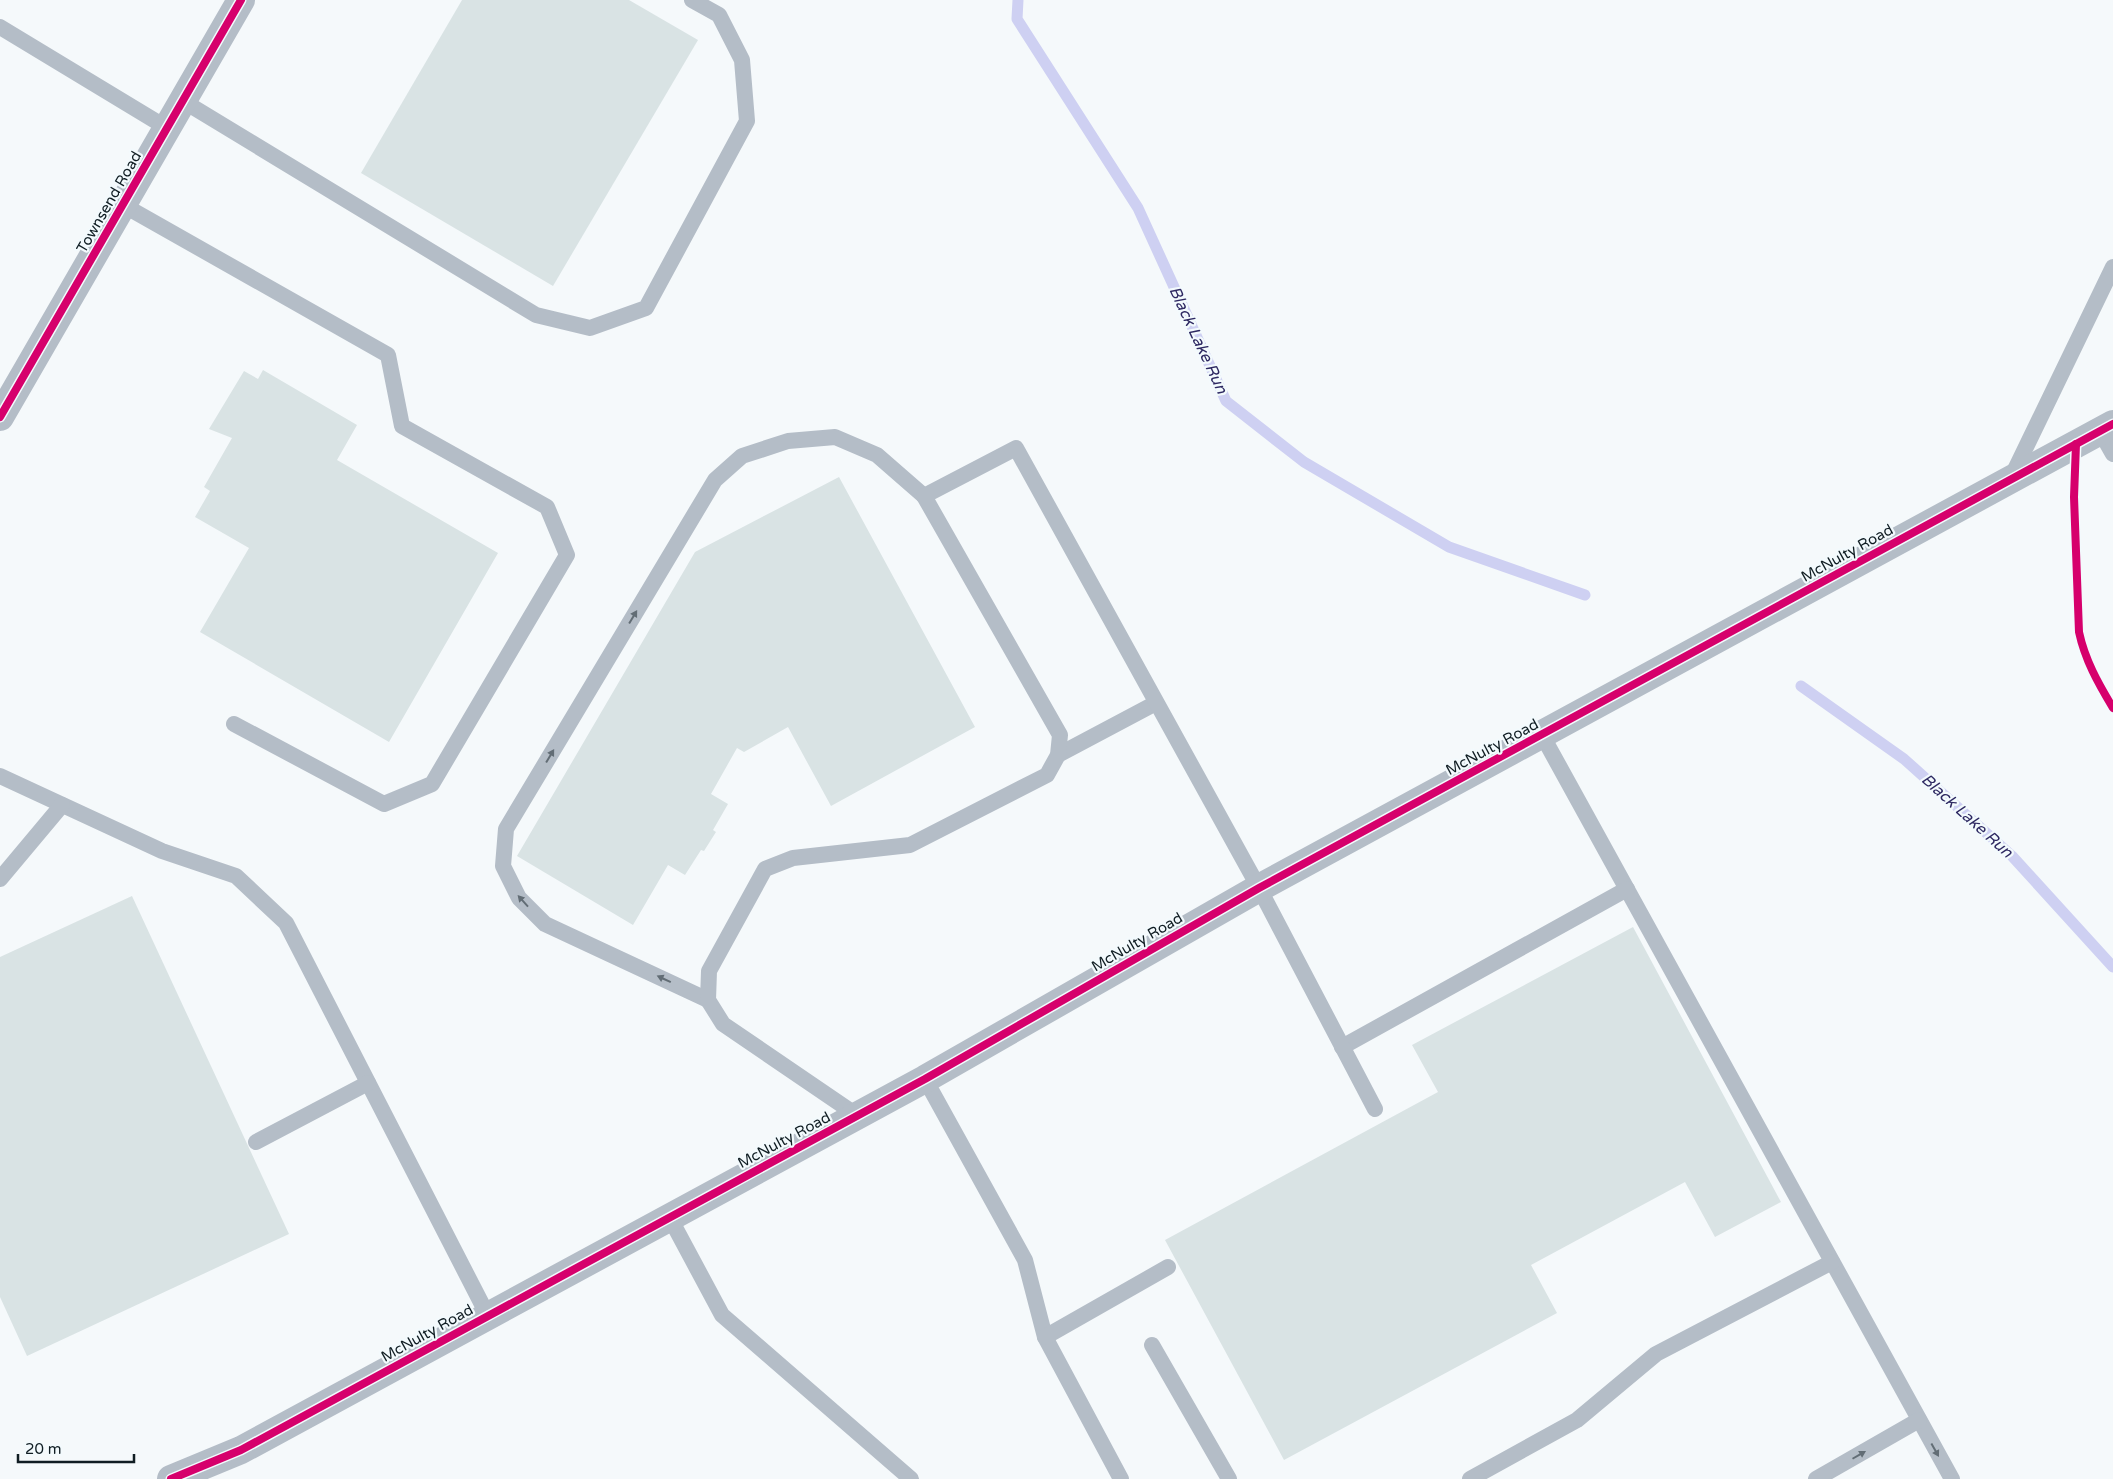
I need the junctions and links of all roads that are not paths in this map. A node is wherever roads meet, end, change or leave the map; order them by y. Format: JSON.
{"nodes":[{"id":1,"x":241,"y":0,"type":"edge"},
{"id":2,"x":692,"y":0,"type":"edge"},
{"id":3,"x":0,"y":27,"type":"edge"},
{"id":4,"x":183,"y":100,"type":"junction"},
{"id":5,"x":167,"y":128,"type":"junction"},
{"id":6,"x":123,"y":205,"type":"junction"},
{"id":7,"x":2113,"y":267,"type":"edge"},
{"id":8,"x":0,"y":417,"type":"edge"},
{"id":9,"x":2109,"y":436,"type":"edge"},
{"id":10,"x":2011,"y":478,"type":"junction"},
{"id":11,"x":924,"y":496,"type":"junction"},
{"id":12,"x":1156,"y":703,"type":"junction"},
{"id":13,"x":234,"y":724,"type":"dead end"},
{"id":14,"x":1542,"y":735,"type":"junction"},
{"id":15,"x":1058,"y":755,"type":"junction"},
{"id":16,"x":0,"y":776,"type":"edge"},
{"id":17,"x":62,"y":805,"type":"junction"},
{"id":18,"x":0,"y":879,"type":"edge"},
{"id":19,"x":1259,"y":888,"type":"junction"},
{"id":20,"x":1627,"y":889,"type":"junction"},
{"id":21,"x":708,"y":1000,"type":"junction"},
{"id":22,"x":1342,"y":1047,"type":"junction"},
{"id":23,"x":925,"y":1079,"type":"junction"},
{"id":24,"x":368,"y":1083,"type":"junction"},
{"id":25,"x":1375,"y":1109,"type":"dead end"},
{"id":26,"x":858,"y":1116,"type":"junction"},
{"id":27,"x":256,"y":1142,"type":"dead end"},
{"id":28,"x":670,"y":1218,"type":"junction"},
{"id":29,"x":1832,"y":1262,"type":"junction"},
{"id":30,"x":1168,"y":1268,"type":"dead end"},
{"id":31,"x":488,"y":1316,"type":"junction"},
{"id":32,"x":1045,"y":1337,"type":"junction"},
{"id":33,"x":1152,"y":1344,"type":"dead end"},
{"id":34,"x":1919,"y":1420,"type":"junction"},
{"id":35,"x":171,"y":1479,"type":"edge"},
{"id":36,"x":911,"y":1479,"type":"edge"},
{"id":37,"x":1121,"y":1479,"type":"edge"},
{"id":38,"x":1229,"y":1479,"type":"edge"},
{"id":39,"x":1470,"y":1479,"type":"edge"},
{"id":40,"x":1816,"y":1479,"type":"edge"},
{"id":41,"x":1952,"y":1479,"type":"edge"}],
"edges":[{"from":1,"to":4,"type":"street","name":"Townsend Road"},
{"from":2,"to":4,"type":"lane"},
{"from":3,"to":5,"type":"lane"},
{"from":4,"to":5,"type":"street","name":"Townsend Road"},
{"from":5,"to":6,"type":"street","name":"Townsend Road"},
{"from":6,"to":8,"type":"street","name":"Townsend Road"},
{"from":6,"to":13,"type":"lane"},
{"from":7,"to":10,"type":"lane"},
{"from":9,"to":10,"type":"street","name":"McNulty Road"},
{"from":10,"to":14,"type":"street","name":"McNulty Road"},
{"from":11,"to":12,"type":"lane"},
{"from":11,"to":15,"type":"lane"},
{"from":21,"to":11,"type":"lane","one_way":true},
{"from":12,"to":15,"type":"lane"},
{"from":12,"to":19,"type":"lane"},
{"from":14,"to":19,"type":"street","name":"McNulty Road"},
{"from":14,"to":20,"type":"lane"},
{"from":15,"to":21,"type":"lane"},
{"from":16,"to":17,"type":"lane"},
{"from":17,"to":18,"type":"lane"},
{"from":17,"to":24,"type":"lane"},
{"from":19,"to":22,"type":"lane"},
{"from":19,"to":23,"type":"street","name":"McNulty Road"},
{"from":20,"to":22,"type":"lane"},
{"from":20,"to":29,"type":"lane"},
{"from":21,"to":26,"type":"lane"},
{"from":22,"to":25,"type":"lane"},
{"from":23,"to":26,"type":"street","name":"McNulty Road"},
{"from":23,"to":32,"type":"lane"},
{"from":24,"to":27,"type":"lane"},
{"from":24,"to":31,"type":"lane"},
{"from":26,"to":28,"type":"street","name":"McNulty Road"},
{"from":28,"to":31,"type":"street","name":"McNulty Road"},
{"from":28,"to":36,"type":"lane"},
{"from":29,"to":34,"type":"lane"},
{"from":29,"to":39,"type":"lane"},
{"from":30,"to":32,"type":"lane"},
{"from":31,"to":35,"type":"street","name":"McNulty Road"},
{"from":32,"to":37,"type":"lane"},
{"from":33,"to":38,"type":"lane"},
{"from":40,"to":34,"type":"lane","one_way":true},
{"from":34,"to":41,"type":"lane","one_way":true}]}
